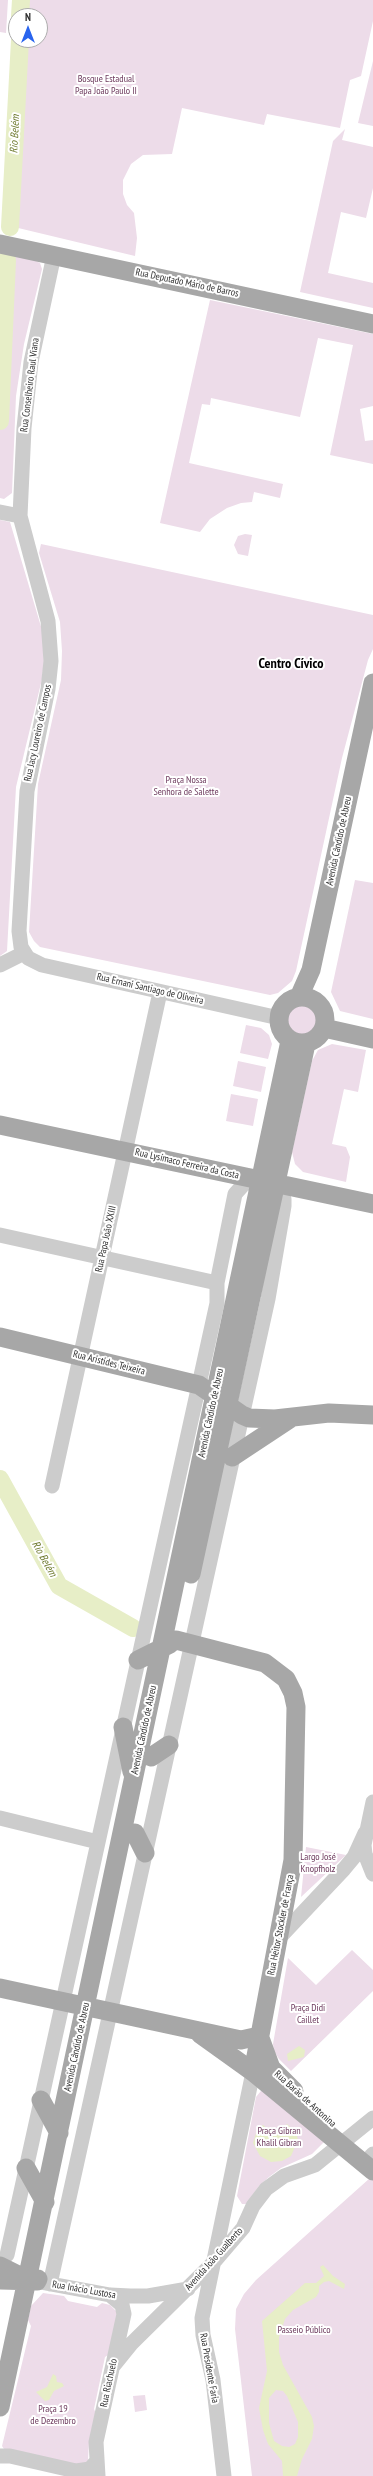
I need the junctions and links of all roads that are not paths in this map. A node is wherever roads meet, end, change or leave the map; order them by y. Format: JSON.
{"nodes":[{"id":1,"x":0,"y":244,"type":"edge"},
{"id":2,"x":54,"y":255,"type":"junction"},
{"id":3,"x":373,"y":324,"type":"edge"},
{"id":4,"x":0,"y":512,"type":"edge"},
{"id":5,"x":20,"y":516,"type":"junction"},
{"id":6,"x":373,"y":682,"type":"edge"},
{"id":7,"x":24,"y":953,"type":"junction"},
{"id":8,"x":0,"y":964,"type":"edge"},
{"id":9,"x":160,"y":992,"type":"junction"},
{"id":10,"x":299,"y":997,"type":"junction"},
{"id":11,"x":279,"y":1018,"type":"junction"},
{"id":12,"x":324,"y":1028,"type":"junction"},
{"id":13,"x":373,"y":1040,"type":"edge"},
{"id":14,"x":298,"y":1042,"type":"junction"},
{"id":15,"x":0,"y":1125,"type":"edge"},
{"id":16,"x":126,"y":1150,"type":"junction"},
{"id":17,"x":268,"y":1183,"type":"junction"},
{"id":18,"x":373,"y":1204,"type":"edge"},
{"id":19,"x":0,"y":1235,"type":"edge"},
{"id":20,"x":102,"y":1258,"type":"junction"},
{"id":21,"x":217,"y":1283,"type":"junction"},
{"id":22,"x":0,"y":1336,"type":"edge"},
{"id":23,"x":81,"y":1356,"type":"junction"},
{"id":24,"x":198,"y":1386,"type":"junction"},
{"id":25,"x":228,"y":1406,"type":"junction"},
{"id":26,"x":373,"y":1415,"type":"edge"},
{"id":27,"x":293,"y":1417,"type":"junction"},
{"id":28,"x":232,"y":1457,"type":"junction"},
{"id":29,"x":52,"y":1486,"type":"dead end"},
{"id":30,"x":176,"y":1644,"type":"junction"},
{"id":31,"x":138,"y":1660,"type":"junction"},
{"id":32,"x":123,"y":1727,"type":"junction"},
{"id":33,"x":169,"y":1745,"type":"junction"},
{"id":34,"x":151,"y":1757,"type":"junction"},
{"id":35,"x":134,"y":1780,"type":"junction"},
{"id":36,"x":373,"y":1802,"type":"edge"},
{"id":37,"x":0,"y":1818,"type":"edge"},
{"id":38,"x":135,"y":1833,"type":"junction"},
{"id":39,"x":365,"y":1833,"type":"junction"},
{"id":40,"x":98,"y":1842,"type":"junction"},
{"id":41,"x":145,"y":1853,"type":"junction"},
{"id":42,"x":344,"y":1869,"type":"junction"},
{"id":43,"x":372,"y":1872,"type":"edge"},
{"id":44,"x":279,"y":1938,"type":"junction"},
{"id":45,"x":0,"y":1988,"type":"edge"},
{"id":46,"x":63,"y":2002,"type":"junction"},
{"id":47,"x":97,"y":2010,"type":"junction"},
{"id":48,"x":196,"y":2031,"type":"junction"},
{"id":49,"x":260,"y":2036,"type":"junction"},
{"id":50,"x":252,"y":2072,"type":"junction"},
{"id":51,"x":41,"y":2100,"type":"junction"},
{"id":52,"x":373,"y":2118,"type":"edge"},
{"id":53,"x":59,"y":2133,"type":"junction"},
{"id":54,"x":361,"y":2153,"type":"edge"},
{"id":55,"x":26,"y":2168,"type":"junction"},
{"id":56,"x":227,"y":2196,"type":"junction"},
{"id":57,"x":44,"y":2202,"type":"junction"},
{"id":58,"x":253,"y":2206,"type":"junction"},
{"id":59,"x":4,"y":2260,"type":"edge"},
{"id":60,"x":214,"y":2262,"type":"junction"},
{"id":61,"x":0,"y":2280,"type":"edge"},
{"id":62,"x":39,"y":2282,"type":"junction"},
{"id":63,"x":188,"y":2289,"type":"junction"},
{"id":64,"x":110,"y":2295,"type":"junction"},
{"id":65,"x":202,"y":2318,"type":"junction"},
{"id":66,"x":114,"y":2365,"type":"junction"},
{"id":67,"x":0,"y":2407,"type":"edge"},
{"id":68,"x":0,"y":2456,"type":"edge"},
{"id":69,"x":97,"y":2469,"type":"edge"},
{"id":70,"x":224,"y":2476,"type":"edge"}],
"edges":[{"from":1,"to":2,"type":"main road","name":"Rua Deputado Mário de Barros"},
{"from":2,"to":3,"type":"main road","name":"Rua Deputado Mário de Barros"},
{"from":2,"to":5,"type":"street","name":"Rua Conselheiro Raul Viana"},
{"from":4,"to":5,"type":"street"},
{"from":5,"to":7,"type":"street","name":"Rua Jacy Loureiro de Campos"},
{"from":6,"to":10,"type":"main road","name":"Avenida Cândido de Abreu"},
{"from":7,"to":8,"type":"street"},
{"from":7,"to":9,"type":"street","name":"Rua Ernani Santiago de Oliveira"},
{"from":9,"to":11,"type":"street","name":"Rua Ernani Santiago de Oliveira"},
{"from":9,"to":16,"type":"street","name":"Rua Papa João XXIII"},
{"from":10,"to":11,"type":"main road"},
{"from":10,"to":12,"type":"main road"},
{"from":11,"to":14,"type":"main road"},
{"from":12,"to":13,"type":"main road"},
{"from":12,"to":14,"type":"main road"},
{"from":14,"to":17,"type":"main road","name":"Avenida Cândido de Abreu"},
{"from":15,"to":16,"type":"main road","name":"Rua Lysímaco Ferreira da Costa"},
{"from":16,"to":17,"type":"main road","name":"Rua Lysímaco Ferreira da Costa"},
{"from":16,"to":20,"type":"street","name":"Rua Papa João XXIII"},
{"from":17,"to":18,"type":"main road","name":"Rua Lysímaco Ferreira da Costa"},
{"from":17,"to":21,"type":"street","name":"Avenida Cândido de Abreu"},
{"from":17,"to":25,"type":"main road","name":"Avenida Cândido de Abreu"},
{"from":17,"to":25,"type":"street","name":"Avenida Cândido de Abreu"},
{"from":19,"to":20,"type":"street"},
{"from":20,"to":21,"type":"street"},
{"from":20,"to":23,"type":"street","name":"Rua Papa João XXIII"},
{"from":21,"to":24,"type":"street","name":"Avenida Cândido de Abreu"},
{"from":22,"to":23,"type":"main road","name":"Rua Aristides Teixeira"},
{"from":23,"to":24,"type":"main road","name":"Rua Aristides Teixeira"},
{"from":23,"to":29,"type":"street","name":"Rua Papa João XXIII"},
{"from":24,"to":25,"type":"main road","name":"Rua Aristides Teixeira"},
{"from":24,"to":31,"type":"street","name":"Avenida Cândido de Abreu"},
{"from":25,"to":27,"type":"main road"},
{"from":25,"to":28,"type":"street","name":"Avenida Cândido de Abreu"},
{"from":25,"to":30,"type":"main road","name":"Avenida Cândido de Abreu"},
{"from":26,"to":27,"type":"main road"},
{"from":27,"to":28,"type":"main road"},
{"from":28,"to":30,"type":"street","name":"Avenida Cândido de Abreu"},
{"from":30,"to":31,"type":"main road"},
{"from":30,"to":33,"type":"street","name":"Avenida Cândido de Abreu"},
{"from":30,"to":34,"type":"main road","name":"Avenida Cândido de Abreu"},
{"from":30,"to":35,"type":"main road","name":"Avenida Cândido de Abreu"},
{"from":30,"to":44,"type":"main road","name":"Rua Heitor Stockler de França"},
{"from":31,"to":32,"type":"street","name":"Avenida Cândido de Abreu"},
{"from":32,"to":35,"type":"main road"},
{"from":32,"to":40,"type":"street","name":"Avenida Cândido de Abreu"},
{"from":33,"to":34,"type":"main road"},
{"from":33,"to":41,"type":"street","name":"Avenida Cândido de Abreu"},
{"from":34,"to":38,"type":"main road","name":"Avenida Cândido de Abreu"},
{"from":35,"to":47,"type":"main road","name":"Avenida Cândido de Abreu"},
{"from":36,"to":39,"type":"street"},
{"from":37,"to":40,"type":"street"},
{"from":38,"to":41,"type":"main road"},
{"from":38,"to":47,"type":"main road","name":"Avenida Cândido de Abreu"},
{"from":39,"to":42,"type":"street"},
{"from":39,"to":43,"type":"street"},
{"from":40,"to":46,"type":"street","name":"Avenida Cândido de Abreu"},
{"from":41,"to":47,"type":"street","name":"Avenida Cândido de Abreu"},
{"from":42,"to":43,"type":"street"},
{"from":42,"to":44,"type":"street"},
{"from":44,"to":49,"type":"main road","name":"Rua Heitor Stockler de França"},
{"from":45,"to":46,"type":"main road","name":"Rua Barão de Antonina"},
{"from":46,"to":47,"type":"main road","name":"Rua Barão de Antonina"},
{"from":46,"to":51,"type":"street","name":"Avenida Cândido de Abreu"},
{"from":47,"to":48,"type":"main road","name":"Rua Barão de Antonina"},
{"from":47,"to":53,"type":"main road","name":"Avenida Cândido de Abreu"},
{"from":47,"to":62,"type":"main road","name":"Avenida Cândido de Abreu"},
{"from":48,"to":49,"type":"main road","name":"Rua Barão de Antonina"},
{"from":48,"to":50,"type":"main road","name":"Rua Barão de Antonina"},
{"from":49,"to":50,"type":"main road","name":"Rua Heitor Stockler de França"},
{"from":49,"to":54,"type":"main road","name":"Rua Barão de Antonina"},
{"from":50,"to":54,"type":"main road","name":"Rua Barão de Antonina"},
{"from":50,"to":56,"type":"street","name":"Rua Heitor Stockler de França"},
{"from":51,"to":53,"type":"main road"},
{"from":51,"to":55,"type":"street","name":"Avenida Cândido de Abreu"},
{"from":52,"to":54,"type":"street","name":"Avenida João Gualberto"},
{"from":53,"to":57,"type":"main road","name":"Avenida Cândido de Abreu"},
{"from":54,"to":58,"type":"street","name":"Avenida João Gualberto"},
{"from":55,"to":57,"type":"main road"},
{"from":55,"to":59,"type":"street","name":"Avenida Cândido de Abreu"},
{"from":56,"to":58,"type":"street"},
{"from":56,"to":60,"type":"street","name":"Rua Heitor Stockler de França"},
{"from":57,"to":62,"type":"main road","name":"Avenida Cândido de Abreu"},
{"from":58,"to":60,"type":"street","name":"Avenida João Gualberto"},
{"from":59,"to":62,"type":"main road","name":"Rua Inácio Lustosa"},
{"from":60,"to":63,"type":"street","name":"Avenida João Gualberto"},
{"from":60,"to":65,"type":"street","name":"Rua Presidente Faria"},
{"from":61,"to":62,"type":"main road","name":"Rua Inácio Lustosa"},
{"from":62,"to":64,"type":"street","name":"Rua Inácio Lustosa"},
{"from":62,"to":67,"type":"main road"},
{"from":63,"to":64,"type":"street","name":"Rua Inácio Lustosa"},
{"from":63,"to":65,"type":"street"},
{"from":63,"to":66,"type":"street","name":"Avenida João Gualberto"},
{"from":64,"to":66,"type":"street","name":"Rua Riachuelo"},
{"from":65,"to":70,"type":"street","name":"Rua Presidente Faria"},
{"from":66,"to":69,"type":"street","name":"Rua Riachuelo"},
{"from":68,"to":69,"type":"street"}]}
